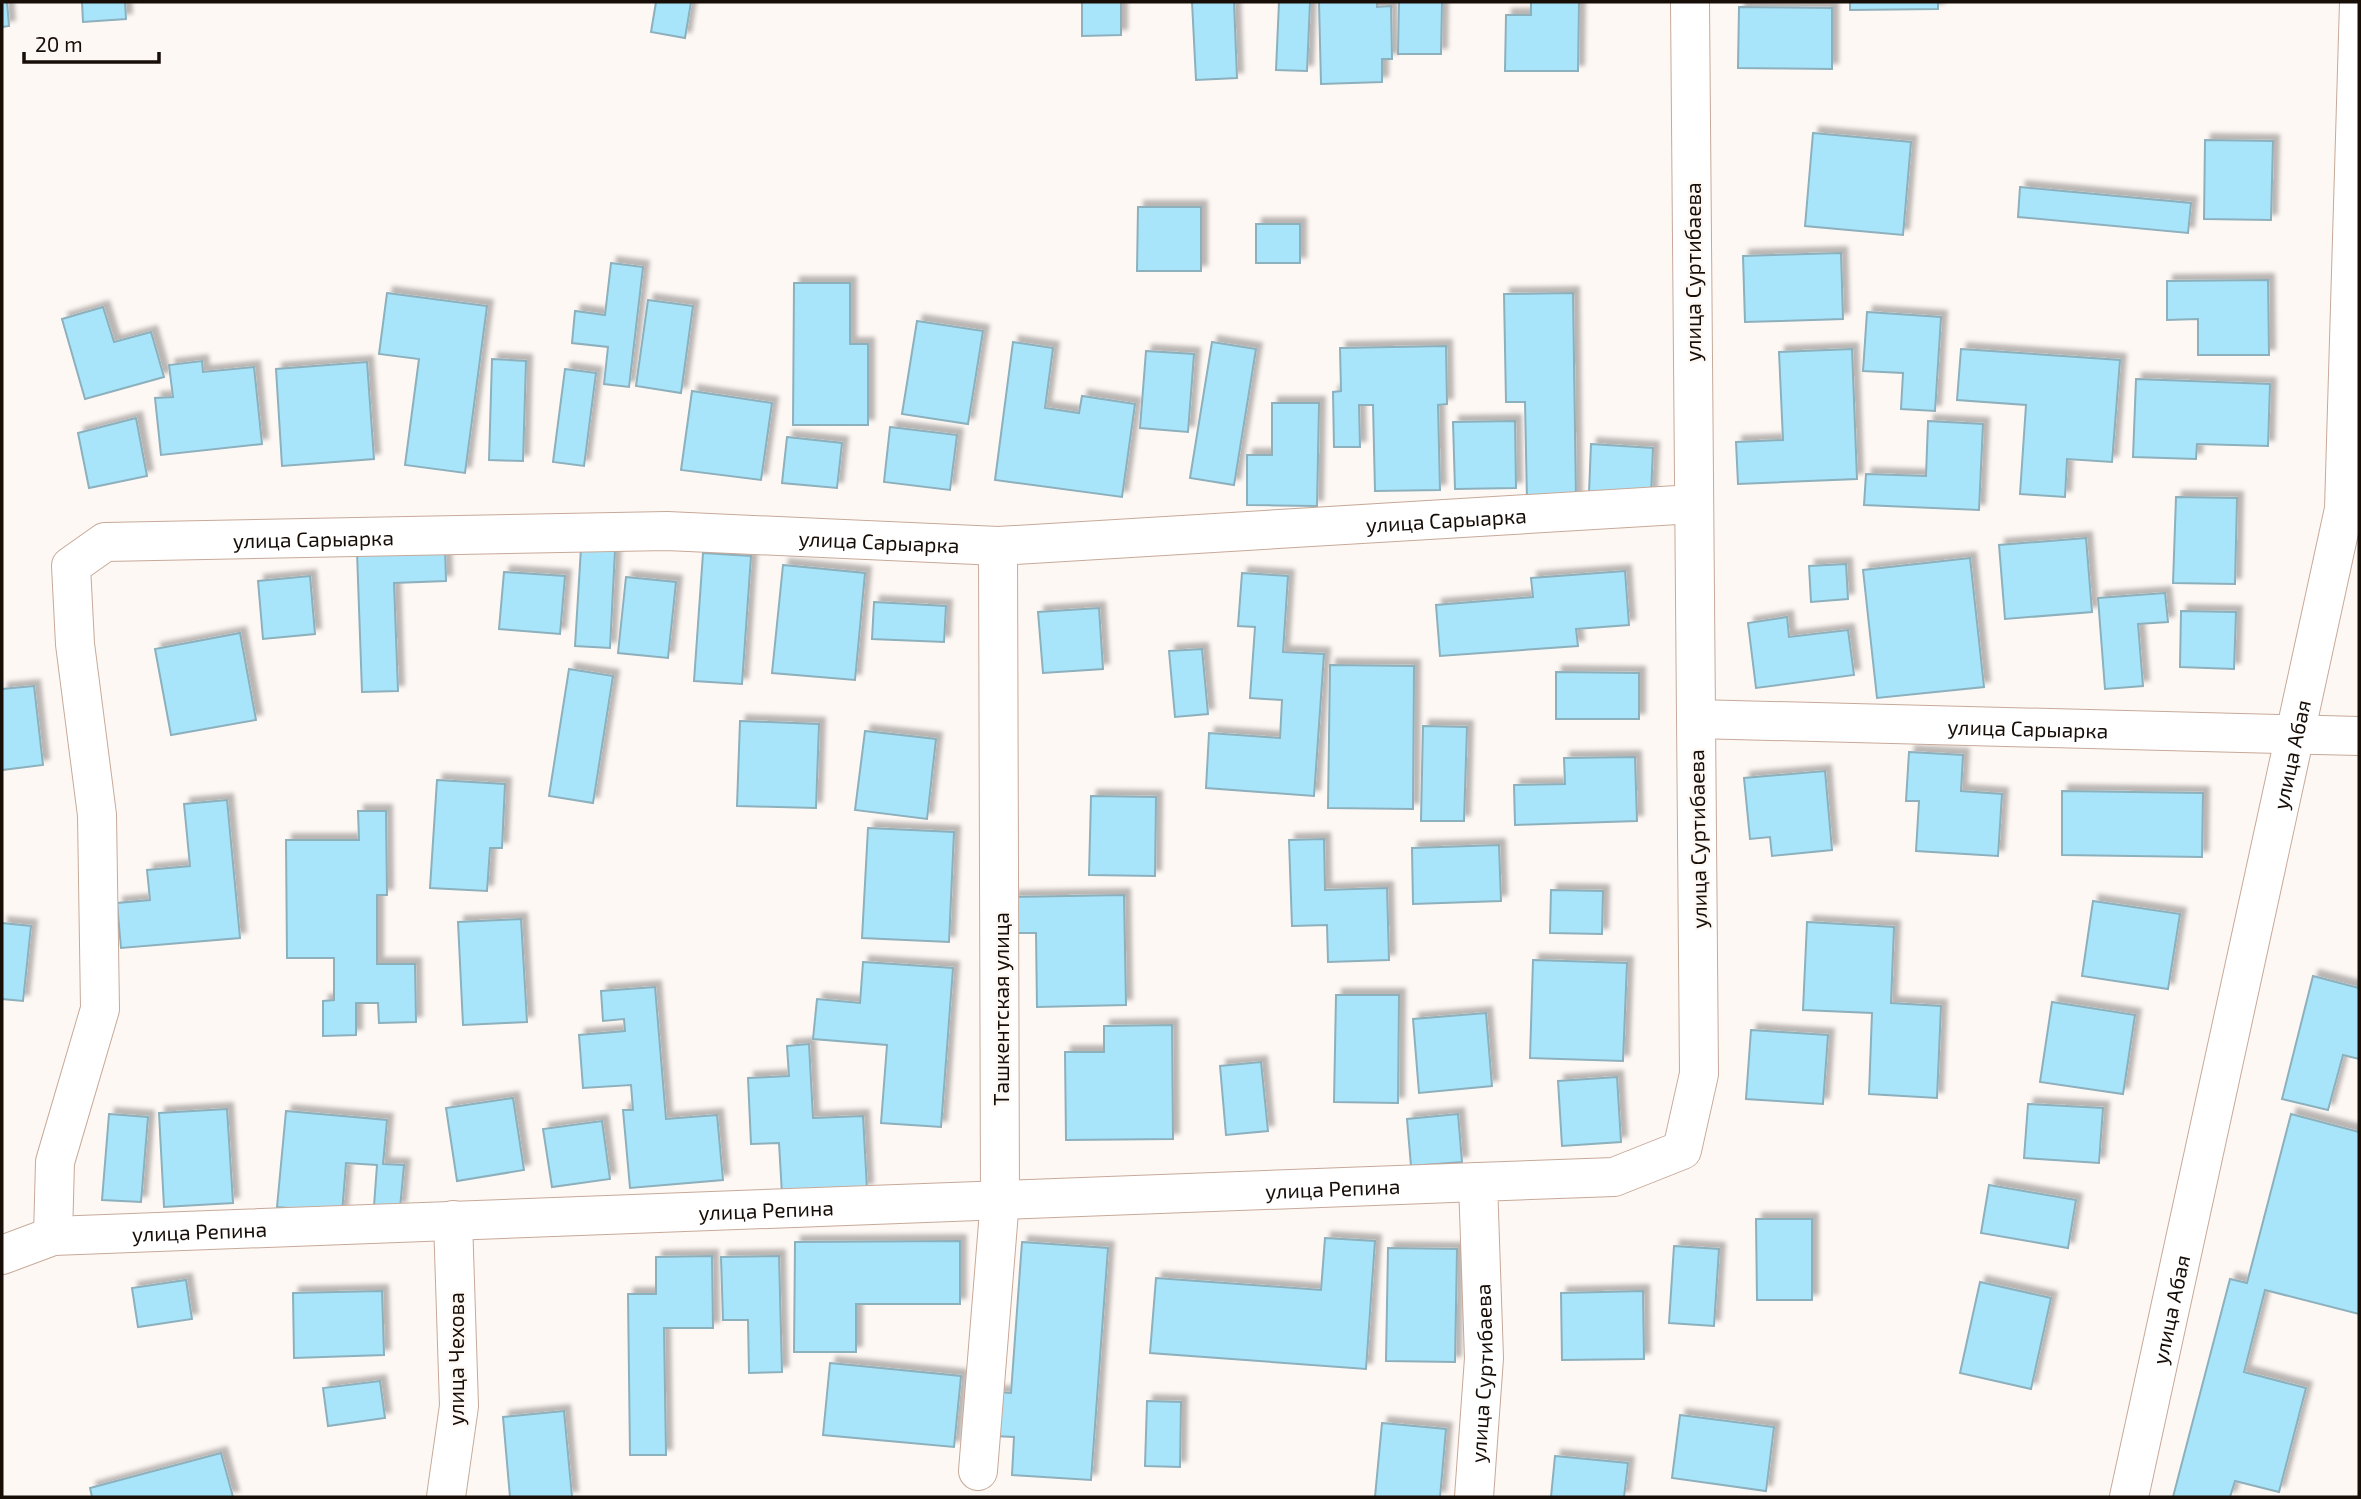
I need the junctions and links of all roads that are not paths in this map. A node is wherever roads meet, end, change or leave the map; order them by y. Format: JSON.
{"nodes":[{"id":1,"x":1690,"y":2,"type":"edge"},
{"id":2,"x":2359,"y":2,"type":"edge"},
{"id":3,"x":2352,"y":490,"type":"edge"},
{"id":4,"x":1694,"y":504,"type":"junction"},
{"id":5,"x":998,"y":546,"type":"junction"},
{"id":6,"x":1696,"y":719,"type":"junction"},
{"id":7,"x":2295,"y":736,"type":"junction"},
{"id":8,"x":2359,"y":736,"type":"edge"},
{"id":9,"x":1478,"y":1182,"type":"junction"},
{"id":10,"x":1000,"y":1199,"type":"junction"},
{"id":11,"x":453,"y":1220,"type":"junction"},
{"id":12,"x":53,"y":1236,"type":"junction"},
{"id":13,"x":2,"y":1255,"type":"edge"},
{"id":14,"x":978,"y":1471,"type":"dead end"},
{"id":15,"x":446,"y":1497,"type":"edge"},
{"id":16,"x":1474,"y":1497,"type":"edge"},
{"id":17,"x":2129,"y":1497,"type":"edge"}],
"edges":[{"from":1,"to":4,"type":"street","name":"улица Суртибаева"},
{"from":2,"to":3,"type":"street","name":"улица Абая"},
{"from":3,"to":7,"type":"street","name":"улица Абая"},
{"from":4,"to":5,"type":"street","name":"улица Сарыарка"},
{"from":4,"to":6,"type":"street","name":"улица Суртибаева"},
{"from":5,"to":10,"type":"street","name":"Ташкентская улица"},
{"from":5,"to":12,"type":"street","name":"улица Сарыарка"},
{"from":6,"to":7,"type":"street","name":"улица Сарыарка"},
{"from":6,"to":9,"type":"street","name":"улица Суртибаева"},
{"from":7,"to":8,"type":"street","name":"улица Сарыарка"},
{"from":7,"to":17,"type":"street","name":"улица Абая"},
{"from":9,"to":10,"type":"street","name":"улица Репина"},
{"from":9,"to":16,"type":"street","name":"улица Суртибаева"},
{"from":10,"to":11,"type":"street","name":"улица Репина"},
{"from":10,"to":14,"type":"street","name":"Ташкентская улица"},
{"from":11,"to":12,"type":"street","name":"улица Репина"},
{"from":11,"to":15,"type":"street","name":"улица Чехова"},
{"from":12,"to":13,"type":"street","name":"улица Репина"}]}
